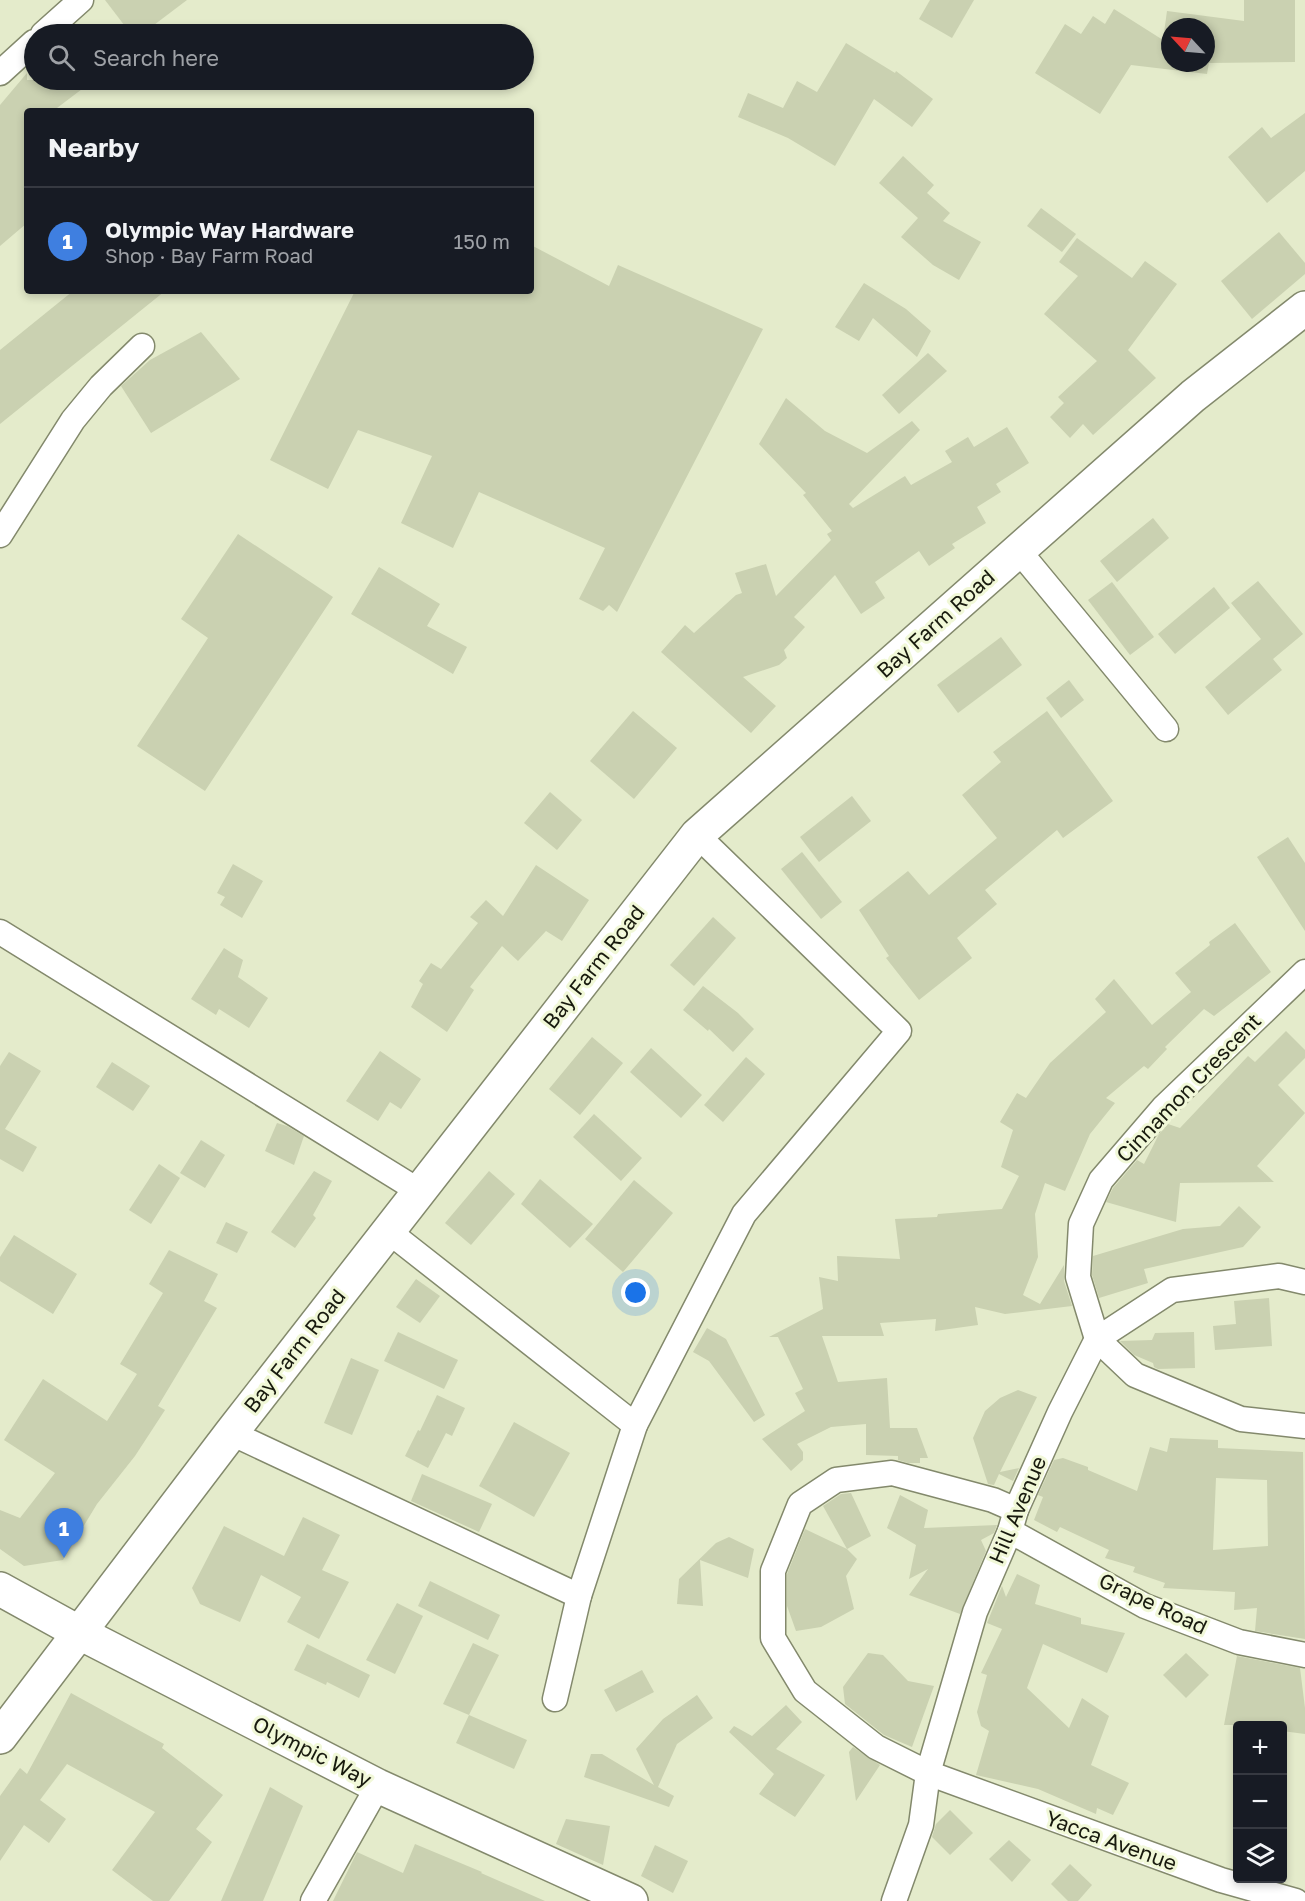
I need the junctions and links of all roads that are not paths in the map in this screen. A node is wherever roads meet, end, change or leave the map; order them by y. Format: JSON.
{"nodes":[{"id":1,"x":81,"y":0,"type":"edge"},
{"id":2,"x":54,"y":24,"type":"edge"},
{"id":3,"x":24,"y":51,"type":"edge"},
{"id":4,"x":0,"y":73,"type":"edge"},
{"id":5,"x":1305,"y":308,"type":"edge"},
{"id":6,"x":142,"y":346,"type":"dead end"},
{"id":7,"x":0,"y":535,"type":"edge"},
{"id":8,"x":1019,"y":551,"type":"junction"},
{"id":9,"x":1166,"y":729,"type":"dead end"},
{"id":10,"x":697,"y":835,"type":"junction"},
{"id":11,"x":0,"y":932,"type":"edge"},
{"id":12,"x":1305,"y":972,"type":"edge"},
{"id":13,"x":419,"y":1191,"type":"junction"},
{"id":14,"x":388,"y":1231,"type":"junction"},
{"id":15,"x":1305,"y":1282,"type":"edge"},
{"id":16,"x":1097,"y":1339,"type":"junction"},
{"id":17,"x":634,"y":1425,"type":"junction"},
{"id":18,"x":1305,"y":1426,"type":"edge"},
{"id":19,"x":231,"y":1433,"type":"junction"},
{"id":20,"x":1013,"y":1521,"type":"junction"},
{"id":21,"x":0,"y":1589,"type":"edge"},
{"id":22,"x":579,"y":1596,"type":"junction"},
{"id":23,"x":78,"y":1632,"type":"junction"},
{"id":24,"x":1305,"y":1655,"type":"edge"},
{"id":25,"x":555,"y":1699,"type":"dead end"},
{"id":26,"x":0,"y":1737,"type":"edge"},
{"id":27,"x":928,"y":1773,"type":"junction"},
{"id":28,"x":378,"y":1786,"type":"junction"},
{"id":29,"x":313,"y":1901,"type":"edge"},
{"id":30,"x":631,"y":1901,"type":"edge"},
{"id":31,"x":894,"y":1901,"type":"edge"},
{"id":32,"x":1296,"y":1901,"type":"edge"}],
"edges":[{"from":1,"to":2,"type":"street"},
{"from":3,"to":4,"type":"street"},
{"from":5,"to":8,"type":"street","name":"Bay Farm Road"},
{"from":6,"to":7,"type":"street"},
{"from":8,"to":9,"type":"street"},
{"from":8,"to":10,"type":"street","name":"Bay Farm Road"},
{"from":10,"to":13,"type":"street","name":"Bay Farm Road"},
{"from":10,"to":17,"type":"street"},
{"from":11,"to":13,"type":"street"},
{"from":12,"to":16,"type":"street","name":"Cinnamon Crescent"},
{"from":13,"to":14,"type":"street","name":"Bay Farm Road"},
{"from":14,"to":17,"type":"street"},
{"from":14,"to":19,"type":"street","name":"Bay Farm Road"},
{"from":15,"to":16,"type":"street","name":"Hill Avenue"},
{"from":16,"to":18,"type":"street","name":"Cinnamon Crescent"},
{"from":16,"to":20,"type":"street","name":"Hill Avenue"},
{"from":17,"to":22,"type":"street"},
{"from":19,"to":22,"type":"street"},
{"from":19,"to":23,"type":"street","name":"Bay Farm Road"},
{"from":20,"to":24,"type":"street","name":"Grape Road"},
{"from":20,"to":27,"type":"street","name":"Hill Avenue"},
{"from":20,"to":27,"type":"street","name":"Grape Road"},
{"from":21,"to":23,"type":"street","name":"Olympic Way"},
{"from":22,"to":25,"type":"street"},
{"from":23,"to":26,"type":"street","name":"Bay Farm Road"},
{"from":23,"to":28,"type":"street","name":"Olympic Way"},
{"from":27,"to":31,"type":"street","name":"Hill Avenue"},
{"from":27,"to":32,"type":"street","name":"Yacca Avenue"},
{"from":28,"to":29,"type":"street"},
{"from":28,"to":30,"type":"street","name":"Olympic Way"}]}
